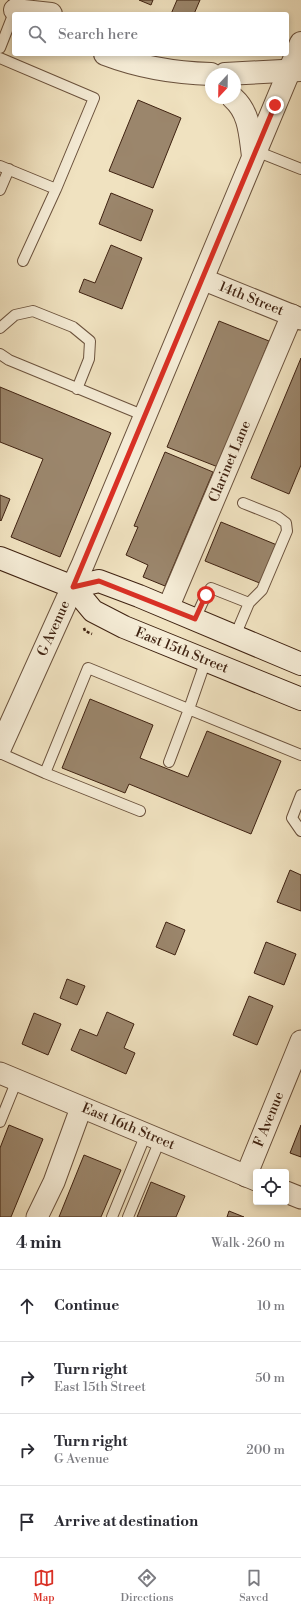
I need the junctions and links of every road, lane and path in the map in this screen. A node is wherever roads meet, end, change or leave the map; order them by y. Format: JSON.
{"nodes":[{"id":1,"x":12,"y":10,"type":"edge"},
{"id":2,"x":32,"y":12,"type":"edge"},
{"id":3,"x":297,"y":46,"type":"edge"},
{"id":4,"x":0,"y":48,"type":"edge"},
{"id":5,"x":112,"y":56,"type":"edge"},
{"id":6,"x":0,"y":58,"type":"edge"},
{"id":7,"x":295,"y":71,"type":"edge"},
{"id":8,"x":182,"y":73,"type":"junction"},
{"id":9,"x":241,"y":73,"type":"edge"},
{"id":10,"x":205,"y":74,"type":"edge"},
{"id":11,"x":205,"y":83,"type":"edge"},
{"id":12,"x":238,"y":104,"type":"edge"},
{"id":13,"x":254,"y":153,"type":"junction"},
{"id":14,"x":4,"y":168,"type":"edge"},
{"id":15,"x":301,"y":169,"type":"edge"},
{"id":16,"x":56,"y":189,"type":"junction"},
{"id":17,"x":0,"y":190,"type":"edge"},
{"id":18,"x":23,"y":262,"type":"dead end"},
{"id":19,"x":202,"y":279,"type":"junction"},
{"id":20,"x":297,"y":317,"type":"edge"},
{"id":21,"x":0,"y":328,"type":"edge"},
{"id":22,"x":0,"y":354,"type":"edge"},
{"id":23,"x":77,"y":388,"type":"junction"},
{"id":24,"x":145,"y":416,"type":"junction"},
{"id":25,"x":243,"y":503,"type":"dead end"},
{"id":26,"x":0,"y":558,"type":"edge"},
{"id":27,"x":73,"y":587,"type":"junction"},
{"id":28,"x":249,"y":603,"type":"junction"},
{"id":29,"x":168,"y":608,"type":"junction"},
{"id":30,"x":195,"y":619,"type":"junction"},
{"id":31,"x":235,"y":636,"type":"junction"},
{"id":32,"x":206,"y":660,"type":"junction"},
{"id":33,"x":301,"y":664,"type":"edge"},
{"id":34,"x":301,"y":699,"type":"edge"},
{"id":35,"x":189,"y":710,"type":"junction"},
{"id":36,"x":0,"y":748,"type":"edge"},
{"id":37,"x":0,"y":753,"type":"edge"},
{"id":38,"x":301,"y":755,"type":"edge"},
{"id":39,"x":169,"y":762,"type":"dead end"},
{"id":40,"x":45,"y":773,"type":"junction"},
{"id":41,"x":301,"y":795,"type":"edge"},
{"id":42,"x":140,"y":812,"type":"dead end"},
{"id":43,"x":301,"y":831,"type":"edge"},
{"id":44,"x":301,"y":1042,"type":"edge"},
{"id":45,"x":8,"y":1076,"type":"edge"},
{"id":46,"x":81,"y":1108,"type":"junction"},
{"id":47,"x":0,"y":1122,"type":"edge"},
{"id":48,"x":153,"y":1137,"type":"junction"},
{"id":49,"x":251,"y":1178,"type":"edge"},
{"id":50,"x":289,"y":1193,"type":"edge"},
{"id":51,"x":301,"y":1198,"type":"edge"},
{"id":52,"x":37,"y":1217,"type":"edge"},
{"id":53,"x":112,"y":1217,"type":"edge"},
{"id":54,"x":128,"y":1217,"type":"edge"}],
"edges":[{"from":1,"to":2,"type":"street"},
{"from":1,"to":4,"type":"lane"},
{"from":3,"to":7,"type":"street","name":"G Avenue"},
{"from":5,"to":8,"type":"street"},
{"from":6,"to":16,"type":"lane"},
{"from":7,"to":9,"type":"street"},
{"from":7,"to":13,"type":"street","name":"G Avenue"},
{"from":8,"to":10,"type":"street"},
{"from":8,"to":11,"type":"street"},
{"from":12,"to":13,"type":"street"},
{"from":13,"to":15,"type":"lane"},
{"from":13,"to":19,"type":"street","name":"G Avenue"},
{"from":14,"to":16,"type":"lane"},
{"from":14,"to":17,"type":"lane"},
{"from":16,"to":18,"type":"lane"},
{"from":19,"to":20,"type":"street","name":"14th Street"},
{"from":19,"to":24,"type":"street","name":"G Avenue"},
{"from":20,"to":29,"type":"street","name":"Clarinet Lane"},
{"from":21,"to":23,"type":"lane"},
{"from":22,"to":23,"type":"lane"},
{"from":23,"to":24,"type":"lane"},
{"from":24,"to":27,"type":"street","name":"G Avenue"},
{"from":25,"to":28,"type":"lane"},
{"from":26,"to":27,"type":"street","name":"East 15th Street"},
{"from":27,"to":29,"type":"street"},
{"from":27,"to":32,"type":"street","name":"East 15th Street"},
{"from":27,"to":36,"type":"street","name":"G Avenue"},
{"from":28,"to":30,"type":"lane"},
{"from":28,"to":31,"type":"lane"},
{"from":29,"to":30,"type":"street"},
{"from":30,"to":31,"type":"street"},
{"from":31,"to":33,"type":"street"},
{"from":32,"to":34,"type":"street","name":"East 15th Street"},
{"from":32,"to":35,"type":"lane"},
{"from":35,"to":38,"type":"lane"},
{"from":35,"to":39,"type":"lane"},
{"from":35,"to":40,"type":"lane"},
{"from":37,"to":40,"type":"lane"},
{"from":40,"to":42,"type":"lane"},
{"from":41,"to":43,"type":"lane"},
{"from":44,"to":49,"type":"street","name":"F Avenue"},
{"from":45,"to":46,"type":"street","name":"East 16th Street"},
{"from":45,"to":47,"type":"lane"},
{"from":46,"to":48,"type":"street","name":"East 16th Street"},
{"from":46,"to":52,"type":"street"},
{"from":48,"to":49,"type":"street","name":"East 16th Street"},
{"from":48,"to":53,"type":"lane"},
{"from":48,"to":54,"type":"lane"},
{"from":50,"to":51,"type":"street"}]}
